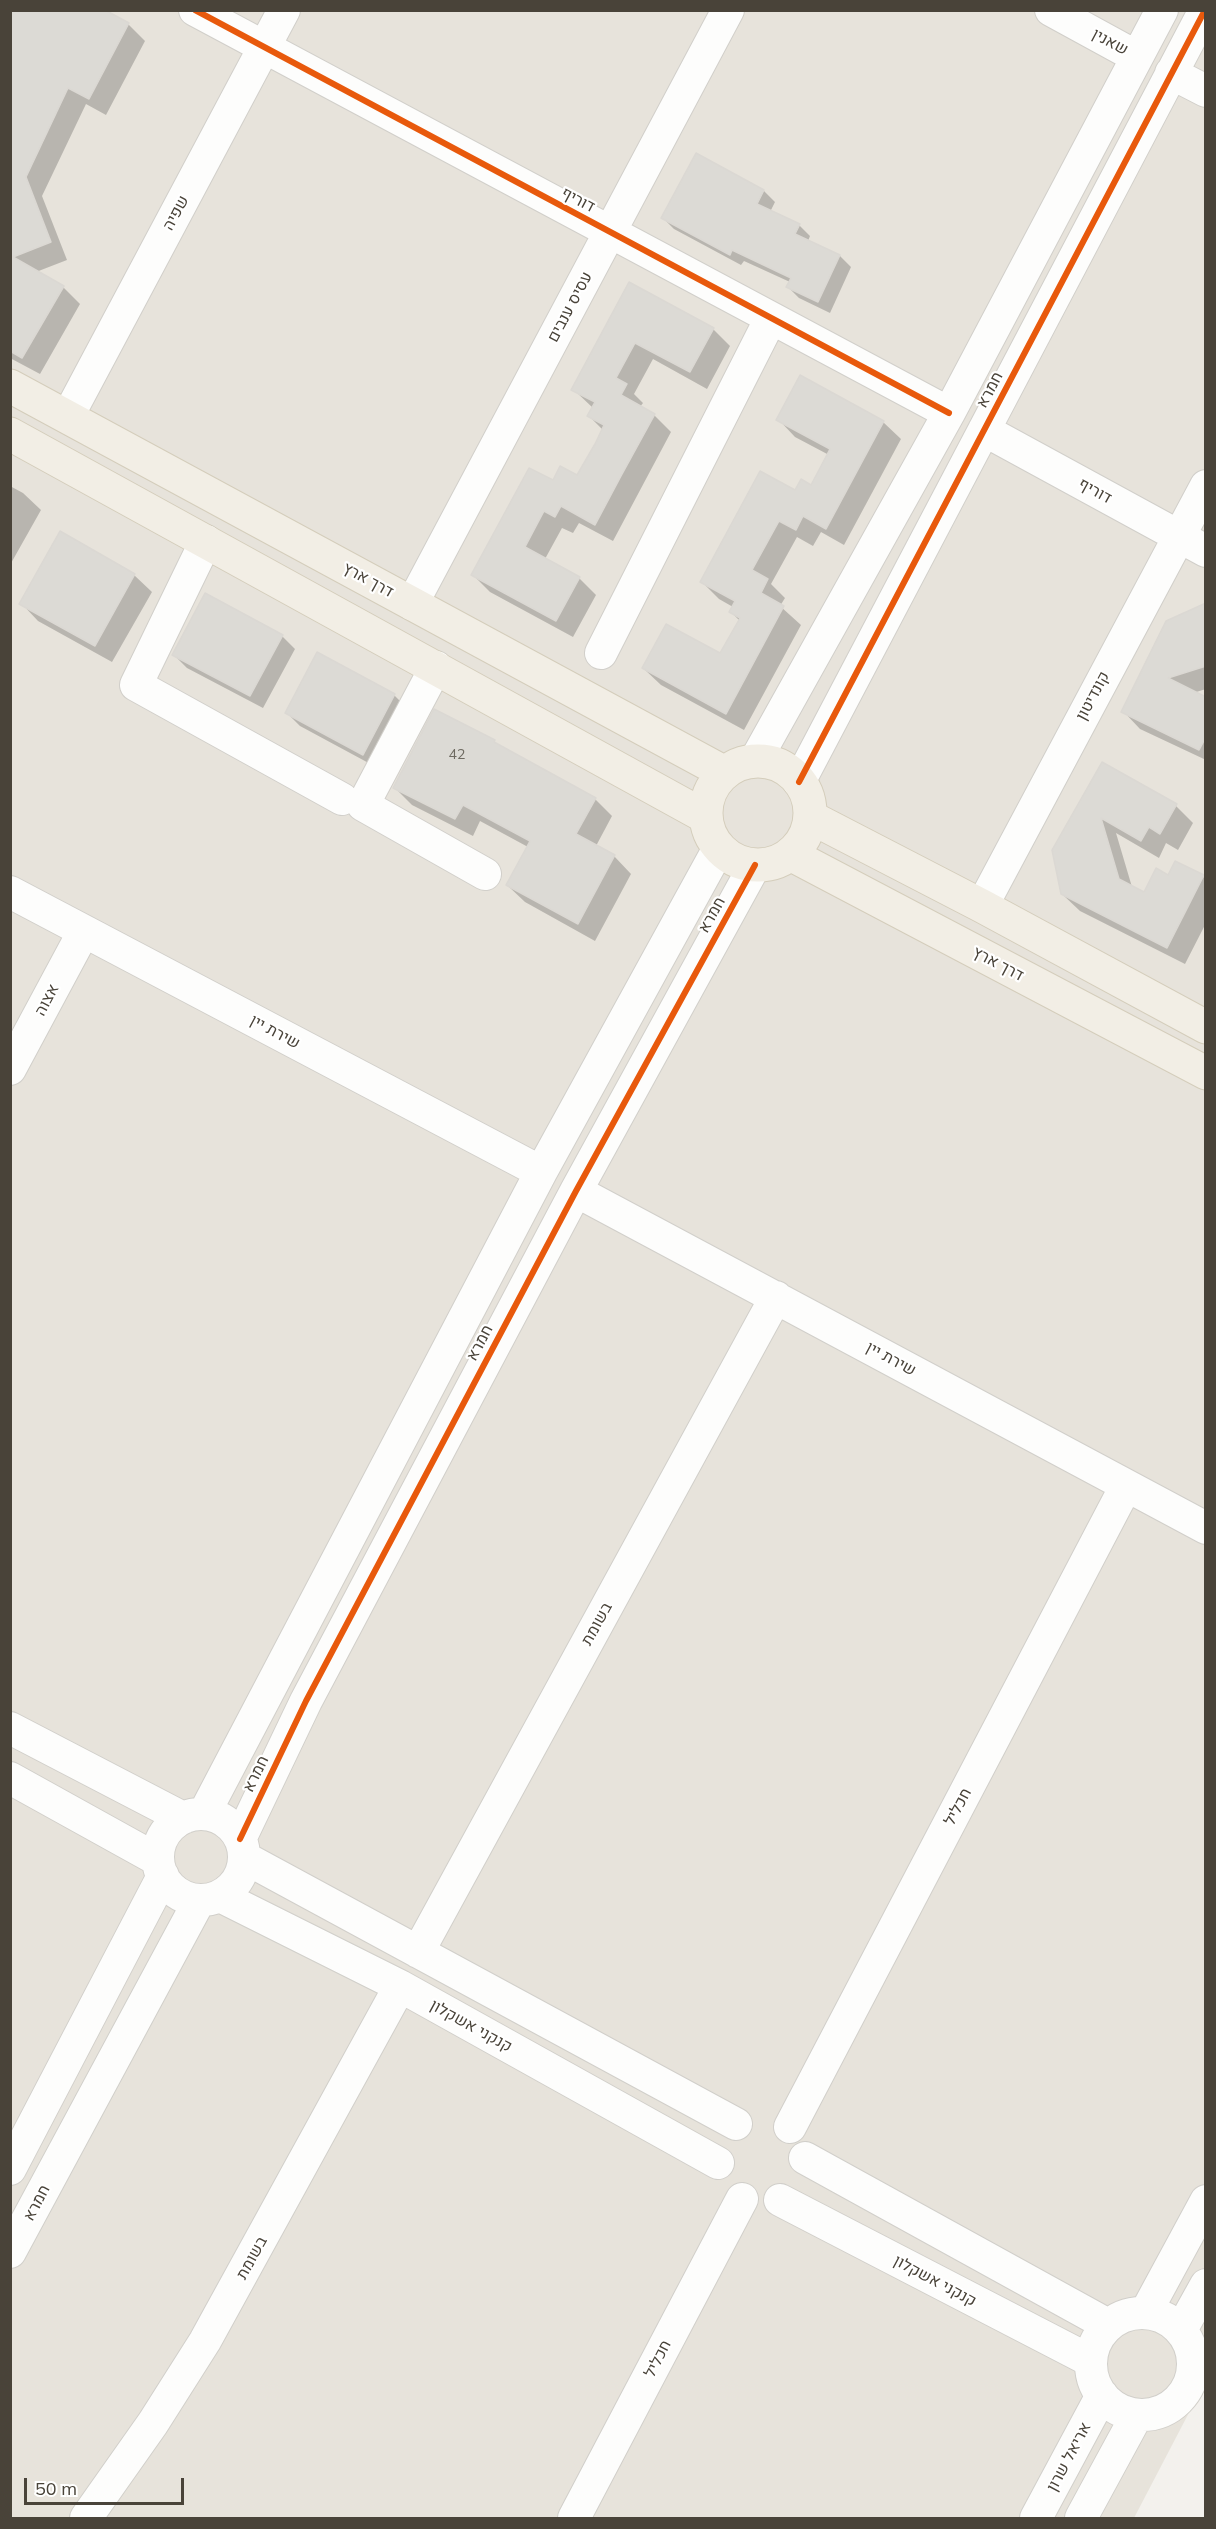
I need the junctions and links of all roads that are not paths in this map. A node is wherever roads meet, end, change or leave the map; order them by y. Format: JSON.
{"nodes":[{"id":1,"x":195,"y":10,"type":"edge"},
{"id":2,"x":284,"y":10,"type":"edge"},
{"id":3,"x":728,"y":10,"type":"edge"},
{"id":4,"x":1051,"y":10,"type":"edge"},
{"id":5,"x":1162,"y":10,"type":"edge"},
{"id":6,"x":1205,"y":10,"type":"edge"},
{"id":7,"x":264,"y":48,"type":"junction"},
{"id":8,"x":1137,"y":57,"type":"junction"},
{"id":9,"x":1171,"y":73,"type":"junction"},
{"id":10,"x":1206,"y":91,"type":"edge"},
{"id":11,"x":610,"y":232,"type":"junction"},
{"id":12,"x":771,"y":318,"type":"junction"},
{"id":13,"x":10,"y":386,"type":"edge"},
{"id":14,"x":949,"y":413,"type":"junction"},
{"id":15,"x":68,"y":416,"type":"junction"},
{"id":16,"x":984,"y":430,"type":"junction"},
{"id":17,"x":10,"y":434,"type":"edge"},
{"id":18,"x":1206,"y":486,"type":"edge"},
{"id":19,"x":1178,"y":537,"type":"junction"},
{"id":20,"x":206,"y":541,"type":"junction"},
{"id":21,"x":1206,"y":551,"type":"edge"},
{"id":22,"x":412,"y":604,"type":"junction"},
{"id":23,"x":601,"y":653,"type":"dead end"},
{"id":24,"x":436,"y":667,"type":"junction"},
{"id":25,"x":755,"y":761,"type":"junction"},
{"id":26,"x":725,"y":773,"type":"junction"},
{"id":27,"x":799,"y":782,"type":"junction"},
{"id":28,"x":342,"y":799,"type":"dead end"},
{"id":29,"x":706,"y":817,"type":"junction"},
{"id":30,"x":810,"y":817,"type":"junction"},
{"id":31,"x":719,"y":848,"type":"junction"},
{"id":32,"x":790,"y":854,"type":"junction"},
{"id":33,"x":755,"y":865,"type":"junction"},
{"id":34,"x":485,"y":874,"type":"dead end"},
{"id":35,"x":10,"y":891,"type":"edge"},
{"id":36,"x":982,"y":906,"type":"junction"},
{"id":37,"x":84,"y":932,"type":"junction"},
{"id":38,"x":1206,"y":1027,"type":"edge"},
{"id":39,"x":10,"y":1069,"type":"edge"},
{"id":40,"x":1206,"y":1073,"type":"edge"},
{"id":41,"x":541,"y":1172,"type":"junction"},
{"id":42,"x":576,"y":1191,"type":"junction"},
{"id":43,"x":776,"y":1297,"type":"junction"},
{"id":44,"x":1126,"y":1486,"type":"junction"},
{"id":45,"x":1206,"y":1528,"type":"edge"},
{"id":46,"x":10,"y":1728,"type":"edge"},
{"id":47,"x":10,"y":1778,"type":"edge"},
{"id":48,"x":193,"y":1816,"type":"junction"},
{"id":49,"x":242,"y":1848,"type":"junction"},
{"id":50,"x":160,"y":1868,"type":"junction"},
{"id":51,"x":210,"y":1898,"type":"junction"},
{"id":52,"x":418,"y":1952,"type":"junction"},
{"id":53,"x":400,"y":1986,"type":"junction"},
{"id":54,"x":736,"y":2124,"type":"junction"},
{"id":55,"x":790,"y":2127,"type":"junction"},
{"id":56,"x":805,"y":2158,"type":"junction"},
{"id":57,"x":718,"y":2163,"type":"junction"},
{"id":58,"x":10,"y":2169,"type":"edge"},
{"id":59,"x":742,"y":2199,"type":"junction"},
{"id":60,"x":780,"y":2200,"type":"junction"},
{"id":61,"x":1206,"y":2201,"type":"edge"},
{"id":62,"x":10,"y":2252,"type":"edge"},
{"id":63,"x":1206,"y":2285,"type":"edge"},
{"id":64,"x":1146,"y":2312,"type":"junction"},
{"id":65,"x":1108,"y":2325,"type":"junction"},
{"id":66,"x":1181,"y":2330,"type":"junction"},
{"id":67,"x":1091,"y":2361,"type":"junction"},
{"id":68,"x":1101,"y":2395,"type":"junction"},
{"id":69,"x":1137,"y":2415,"type":"junction"},
{"id":70,"x":86,"y":2518,"type":"edge"},
{"id":71,"x":574,"y":2518,"type":"edge"},
{"id":72,"x":1036,"y":2518,"type":"edge"},
{"id":73,"x":1081,"y":2518,"type":"edge"}],
"edges":[{"from":1,"to":7,"type":"street","name":"דוריף"},
{"from":2,"to":7,"type":"street","name":"שפיה"},
{"from":3,"to":11,"type":"street","name":"עסיס ענבים"},
{"from":4,"to":8,"type":"street","name":"שאנין"},
{"from":5,"to":8,"type":"street","name":"חמרא"},
{"from":6,"to":9,"type":"street","name":"חמרא"},
{"from":7,"to":11,"type":"street","name":"דוריף"},
{"from":7,"to":15,"type":"street","name":"שפיה"},
{"from":8,"to":14,"type":"street","name":"חמרא"},
{"from":9,"to":10,"type":"street"},
{"from":9,"to":16,"type":"street","name":"חמרא"},
{"from":11,"to":12,"type":"street","name":"דוריף"},
{"from":11,"to":22,"type":"street","name":"עסיס ענבים"},
{"from":12,"to":14,"type":"street","name":"דוריף"},
{"from":12,"to":23,"type":"street"},
{"from":13,"to":15,"type":"main road","name":"דרך ארץ"},
{"from":14,"to":25,"type":"street","name":"חמרא"},
{"from":15,"to":22,"type":"main road","name":"דרך ארץ"},
{"from":16,"to":19,"type":"street","name":"דוריף"},
{"from":16,"to":27,"type":"street","name":"חמרא"},
{"from":17,"to":20,"type":"main road"},
{"from":18,"to":19,"type":"street","name":"קונדיטון"},
{"from":19,"to":21,"type":"street","name":"דוריף"},
{"from":19,"to":36,"type":"street","name":"קונדיטון"},
{"from":20,"to":24,"type":"main road"},
{"from":20,"to":28,"type":"street"},
{"from":22,"to":26,"type":"main road","name":"דרך ארץ"},
{"from":24,"to":29,"type":"main road"},
{"from":24,"to":34,"type":"street"},
{"from":25,"to":26,"type":"main road"},
{"from":25,"to":27,"type":"main road"},
{"from":26,"to":29,"type":"main road"},
{"from":27,"to":30,"type":"main road"},
{"from":29,"to":31,"type":"main road"},
{"from":30,"to":32,"type":"main road"},
{"from":30,"to":36,"type":"main road"},
{"from":31,"to":33,"type":"main road"},
{"from":31,"to":41,"type":"street","name":"חמרא"},
{"from":32,"to":33,"type":"main road"},
{"from":32,"to":40,"type":"main road","name":"דרך ארץ"},
{"from":33,"to":42,"type":"street","name":"חמרא"},
{"from":35,"to":37,"type":"street","name":"שירת יין"},
{"from":36,"to":38,"type":"main road"},
{"from":37,"to":39,"type":"street","name":"אצוה"},
{"from":37,"to":41,"type":"street","name":"שירת יין"},
{"from":41,"to":48,"type":"street","name":"חמרא"},
{"from":42,"to":43,"type":"street","name":"שירת יין"},
{"from":42,"to":49,"type":"street","name":"חמרא"},
{"from":43,"to":44,"type":"street","name":"שירת יין"},
{"from":43,"to":52,"type":"street","name":"בשומת"},
{"from":44,"to":45,"type":"street","name":"שירת יין"},
{"from":44,"to":55,"type":"street","name":"חכליל"},
{"from":46,"to":48,"type":"street"},
{"from":47,"to":50,"type":"street"},
{"from":48,"to":49,"type":"street"},
{"from":48,"to":50,"type":"street"},
{"from":49,"to":51,"type":"street"},
{"from":49,"to":52,"type":"street"},
{"from":50,"to":51,"type":"street"},
{"from":50,"to":58,"type":"street"},
{"from":51,"to":53,"type":"street","name":"קנקני אשקלון"},
{"from":51,"to":62,"type":"street","name":"חמרא"},
{"from":52,"to":54,"type":"street"},
{"from":53,"to":57,"type":"street","name":"קנקני אשקלון"},
{"from":53,"to":70,"type":"street","name":"בשומת"},
{"from":54,"to":55,"type":"street"},
{"from":54,"to":57,"type":"street"},
{"from":55,"to":56,"type":"street"},
{"from":56,"to":60,"type":"street"},
{"from":56,"to":65,"type":"street"},
{"from":57,"to":59,"type":"street"},
{"from":59,"to":60,"type":"street"},
{"from":59,"to":71,"type":"street","name":"חכליל"},
{"from":60,"to":67,"type":"street","name":"קנקני אשקלון"},
{"from":61,"to":64,"type":"street"},
{"from":63,"to":66,"type":"street"},
{"from":64,"to":65,"type":"street"},
{"from":64,"to":66,"type":"street"},
{"from":65,"to":67,"type":"street"},
{"from":66,"to":69,"type":"street"},
{"from":67,"to":68,"type":"street"},
{"from":68,"to":69,"type":"street"},
{"from":68,"to":72,"type":"street","name":"אריאל שרון"},
{"from":69,"to":73,"type":"street"}]}
